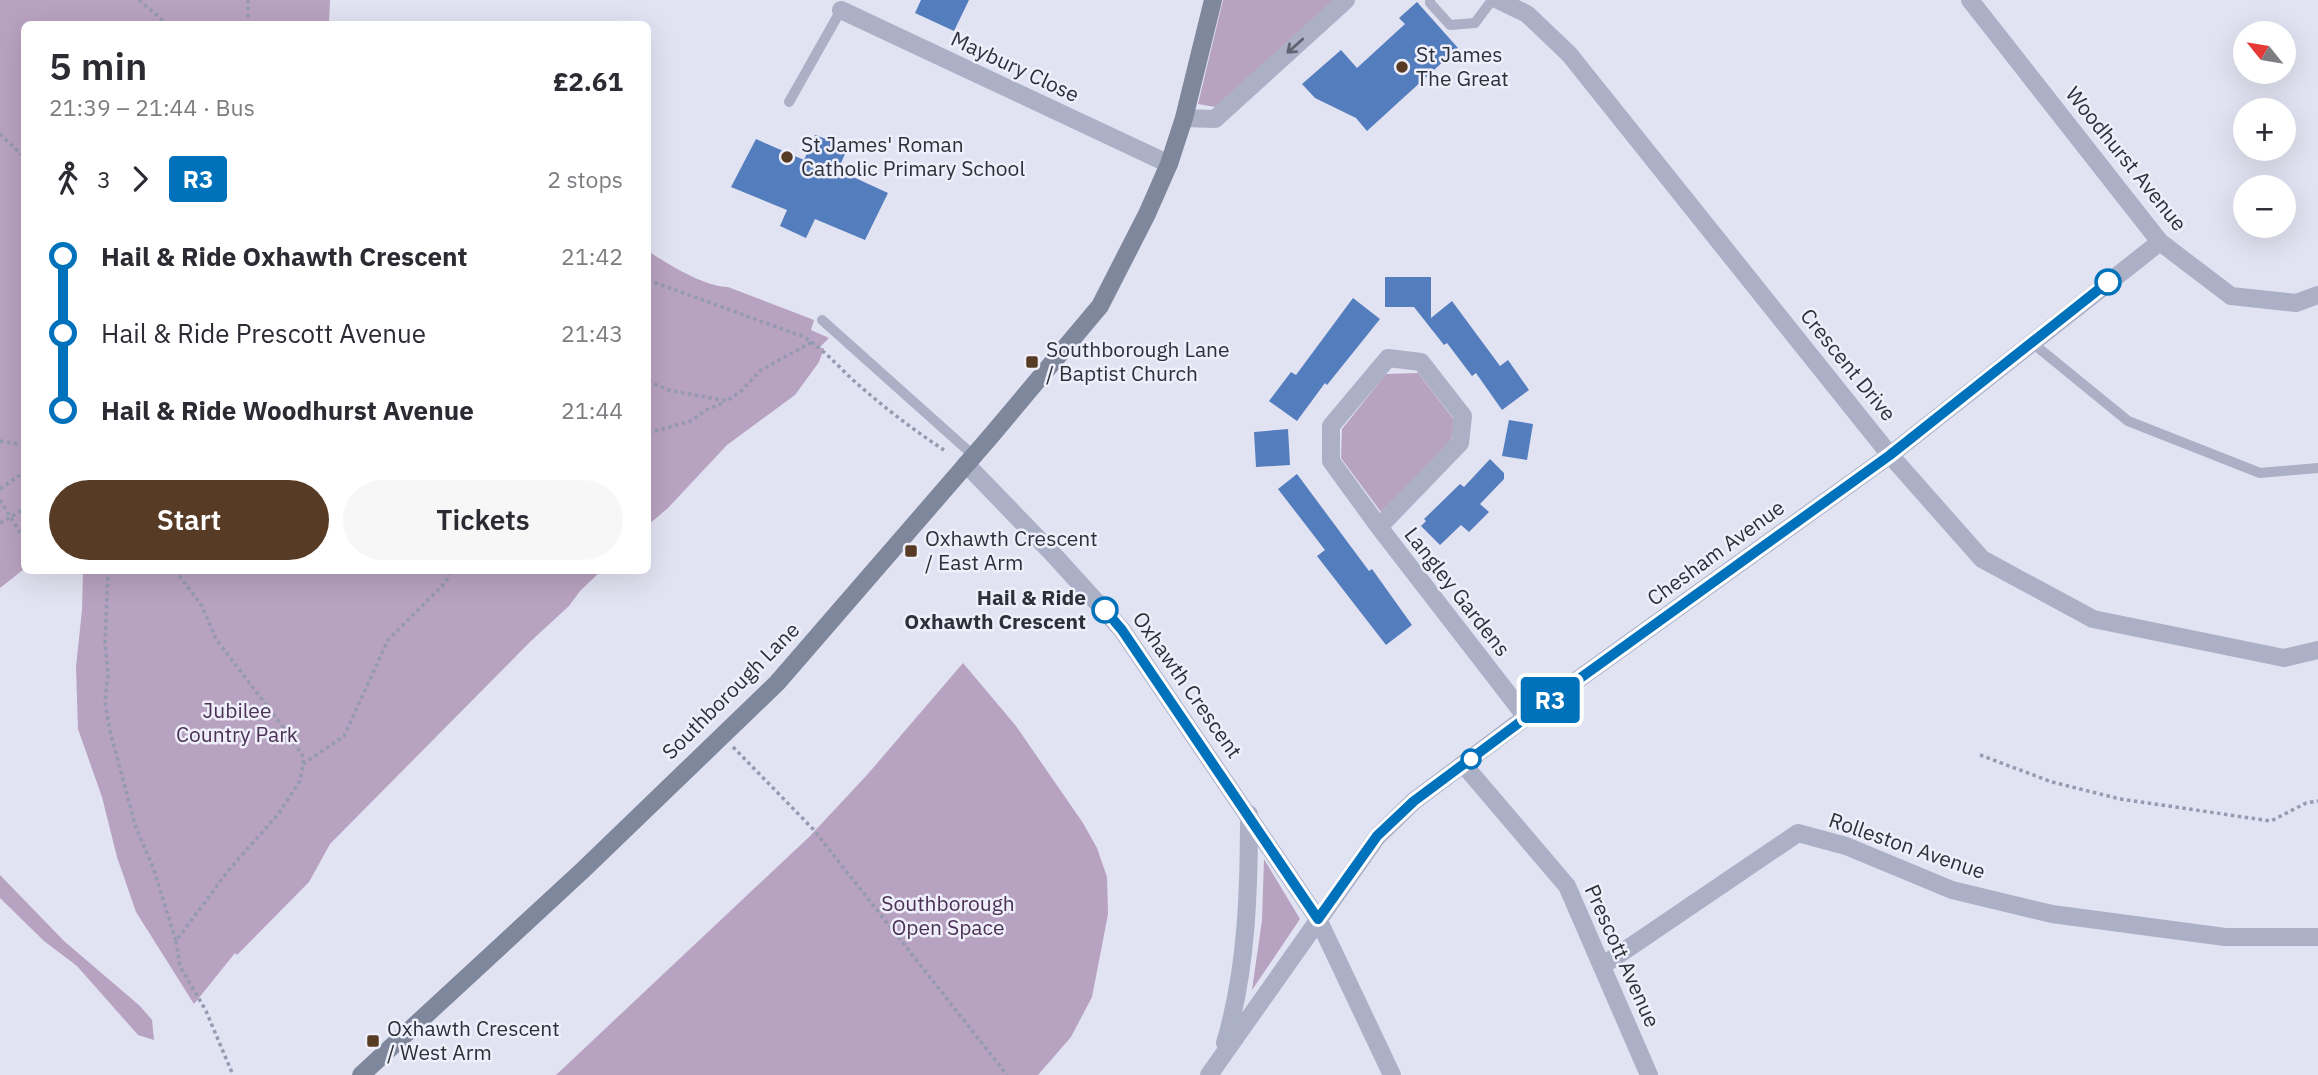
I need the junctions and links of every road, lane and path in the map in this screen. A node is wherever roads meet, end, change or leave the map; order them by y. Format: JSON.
{"nodes":[{"id":1,"x":139,"y":0,"type":"edge"},
{"id":2,"x":247,"y":0,"type":"edge"},
{"id":3,"x":1213,"y":0,"type":"edge"},
{"id":4,"x":1346,"y":0,"type":"edge"},
{"id":5,"x":1430,"y":0,"type":"edge"},
{"id":6,"x":1492,"y":0,"type":"edge"},
{"id":7,"x":1498,"y":0,"type":"edge"},
{"id":8,"x":1970,"y":0,"type":"edge"},
{"id":9,"x":841,"y":10,"type":"joint"},
{"id":10,"x":164,"y":21,"type":"edge"},
{"id":11,"x":248,"y":21,"type":"edge"},
{"id":12,"x":789,"y":102,"type":"dead end"},
{"id":13,"x":1184,"y":118,"type":"junction"},
{"id":14,"x":0,"y":134,"type":"edge"},
{"id":15,"x":21,"y":154,"type":"edge"},
{"id":16,"x":1169,"y":164,"type":"junction"},
{"id":17,"x":2160,"y":242,"type":"junction"},
{"id":18,"x":651,"y":280,"type":"edge"},
{"id":19,"x":2318,"y":295,"type":"edge"},
{"id":20,"x":822,"y":320,"type":"dead end"},
{"id":21,"x":813,"y":342,"type":"junction"},
{"id":22,"x":2031,"y":342,"type":"junction"},
{"id":23,"x":651,"y":382,"type":"edge"},
{"id":24,"x":727,"y":401,"type":"junction"},
{"id":25,"x":651,"y":432,"type":"edge"},
{"id":26,"x":0,"y":441,"type":"edge"},
{"id":27,"x":21,"y":444,"type":"edge"},
{"id":28,"x":1890,"y":455,"type":"junction"},
{"id":29,"x":970,"y":460,"type":"junction"},
{"id":30,"x":2318,"y":468,"type":"edge"},
{"id":31,"x":21,"y":474,"type":"edge"},
{"id":32,"x":0,"y":489,"type":"edge"},
{"id":33,"x":0,"y":500,"type":"edge"},
{"id":34,"x":21,"y":511,"type":"edge"},
{"id":35,"x":11,"y":516,"type":"junction"},
{"id":36,"x":0,"y":523,"type":"edge"},
{"id":37,"x":1378,"y":527,"type":"junction"},
{"id":38,"x":21,"y":533,"type":"edge"},
{"id":39,"x":107,"y":574,"type":"edge"},
{"id":40,"x":178,"y":574,"type":"edge"},
{"id":41,"x":450,"y":574,"type":"edge"},
{"id":42,"x":2318,"y":650,"type":"edge"},
{"id":43,"x":1526,"y":718,"type":"junction"},
{"id":44,"x":721,"y":736,"type":"junction"},
{"id":45,"x":1980,"y":755,"type":"dead end"},
{"id":46,"x":303,"y":764,"type":"junction"},
{"id":47,"x":1463,"y":764,"type":"junction"},
{"id":48,"x":2318,"y":801,"type":"edge"},
{"id":49,"x":1249,"y":814,"type":"junction"},
{"id":50,"x":1318,"y":919,"type":"junction"},
{"id":51,"x":2318,"y":937,"type":"edge"},
{"id":52,"x":176,"y":941,"type":"junction"},
{"id":53,"x":1602,"y":966,"type":"junction"},
{"id":54,"x":1220,"y":1060,"type":"junction"},
{"id":55,"x":233,"y":1075,"type":"edge"},
{"id":56,"x":361,"y":1075,"type":"edge"},
{"id":57,"x":1007,"y":1075,"type":"edge"},
{"id":58,"x":1209,"y":1075,"type":"edge"},
{"id":59,"x":1391,"y":1075,"type":"edge"},
{"id":60,"x":1649,"y":1075,"type":"edge"}],
"edges":[{"from":1,"to":10,"type":"path"},
{"from":2,"to":11,"type":"path"},
{"from":3,"to":13,"type":"street","name":"Southborough Lane"},
{"from":4,"to":13,"type":"street","one_way":true},
{"from":5,"to":6,"type":"lane"},
{"from":7,"to":28,"type":"street","name":"Crescent Drive"},
{"from":8,"to":17,"type":"street","name":"Woodhurst Avenue"},
{"from":9,"to":12,"type":"lane"},
{"from":9,"to":16,"type":"street","name":"Maybury Close"},
{"from":13,"to":16,"type":"street","name":"Southborough Lane"},
{"from":14,"to":15,"type":"path"},
{"from":16,"to":29,"type":"street","name":"Southborough Lane"},
{"from":17,"to":19,"type":"street","name":"Woodhurst Avenue"},
{"from":17,"to":22,"type":"street","name":"Chesham Avenue"},
{"from":18,"to":21,"type":"path"},
{"from":20,"to":29,"type":"lane"},
{"from":21,"to":24,"type":"path"},
{"from":21,"to":29,"type":"path"},
{"from":22,"to":28,"type":"street","name":"Chesham Avenue"},
{"from":22,"to":30,"type":"lane"},
{"from":23,"to":24,"type":"path"},
{"from":24,"to":25,"type":"path"},
{"from":26,"to":27,"type":"path"},
{"from":28,"to":42,"type":"street","name":"Crescent Drive"},
{"from":28,"to":43,"type":"street","name":"Chesham Avenue"},
{"from":29,"to":44,"type":"street","name":"Southborough Lane"},
{"from":29,"to":49,"type":"street","name":"Oxhawth Crescent"},
{"from":31,"to":32,"type":"path"},
{"from":33,"to":35,"type":"path"},
{"from":34,"to":35,"type":"path"},
{"from":35,"to":36,"type":"path"},
{"from":35,"to":38,"type":"path"},
{"from":37,"to":37,"type":"street","name":"Langley Gardens"},
{"from":37,"to":43,"type":"street","name":"Langley Gardens"},
{"from":39,"to":52,"type":"path"},
{"from":40,"to":46,"type":"path"},
{"from":41,"to":46,"type":"path"},
{"from":43,"to":47,"type":"street","name":"Chesham Avenue"},
{"from":44,"to":56,"type":"street","name":"Southborough Lane"},
{"from":44,"to":57,"type":"path"},
{"from":45,"to":48,"type":"path"},
{"from":46,"to":52,"type":"path"},
{"from":47,"to":50,"type":"street","name":"Chesham Avenue"},
{"from":47,"to":53,"type":"street","name":"Prescott Avenue"},
{"from":49,"to":50,"type":"street","name":"Oxhawth Crescent"},
{"from":49,"to":54,"type":"street"},
{"from":50,"to":54,"type":"street"},
{"from":50,"to":59,"type":"street","name":"Oxhawth Crescent"},
{"from":51,"to":53,"type":"street","name":"Rolleston Avenue"},
{"from":52,"to":55,"type":"path"},
{"from":53,"to":60,"type":"street","name":"Prescott Avenue"},
{"from":54,"to":58,"type":"street"}]}
